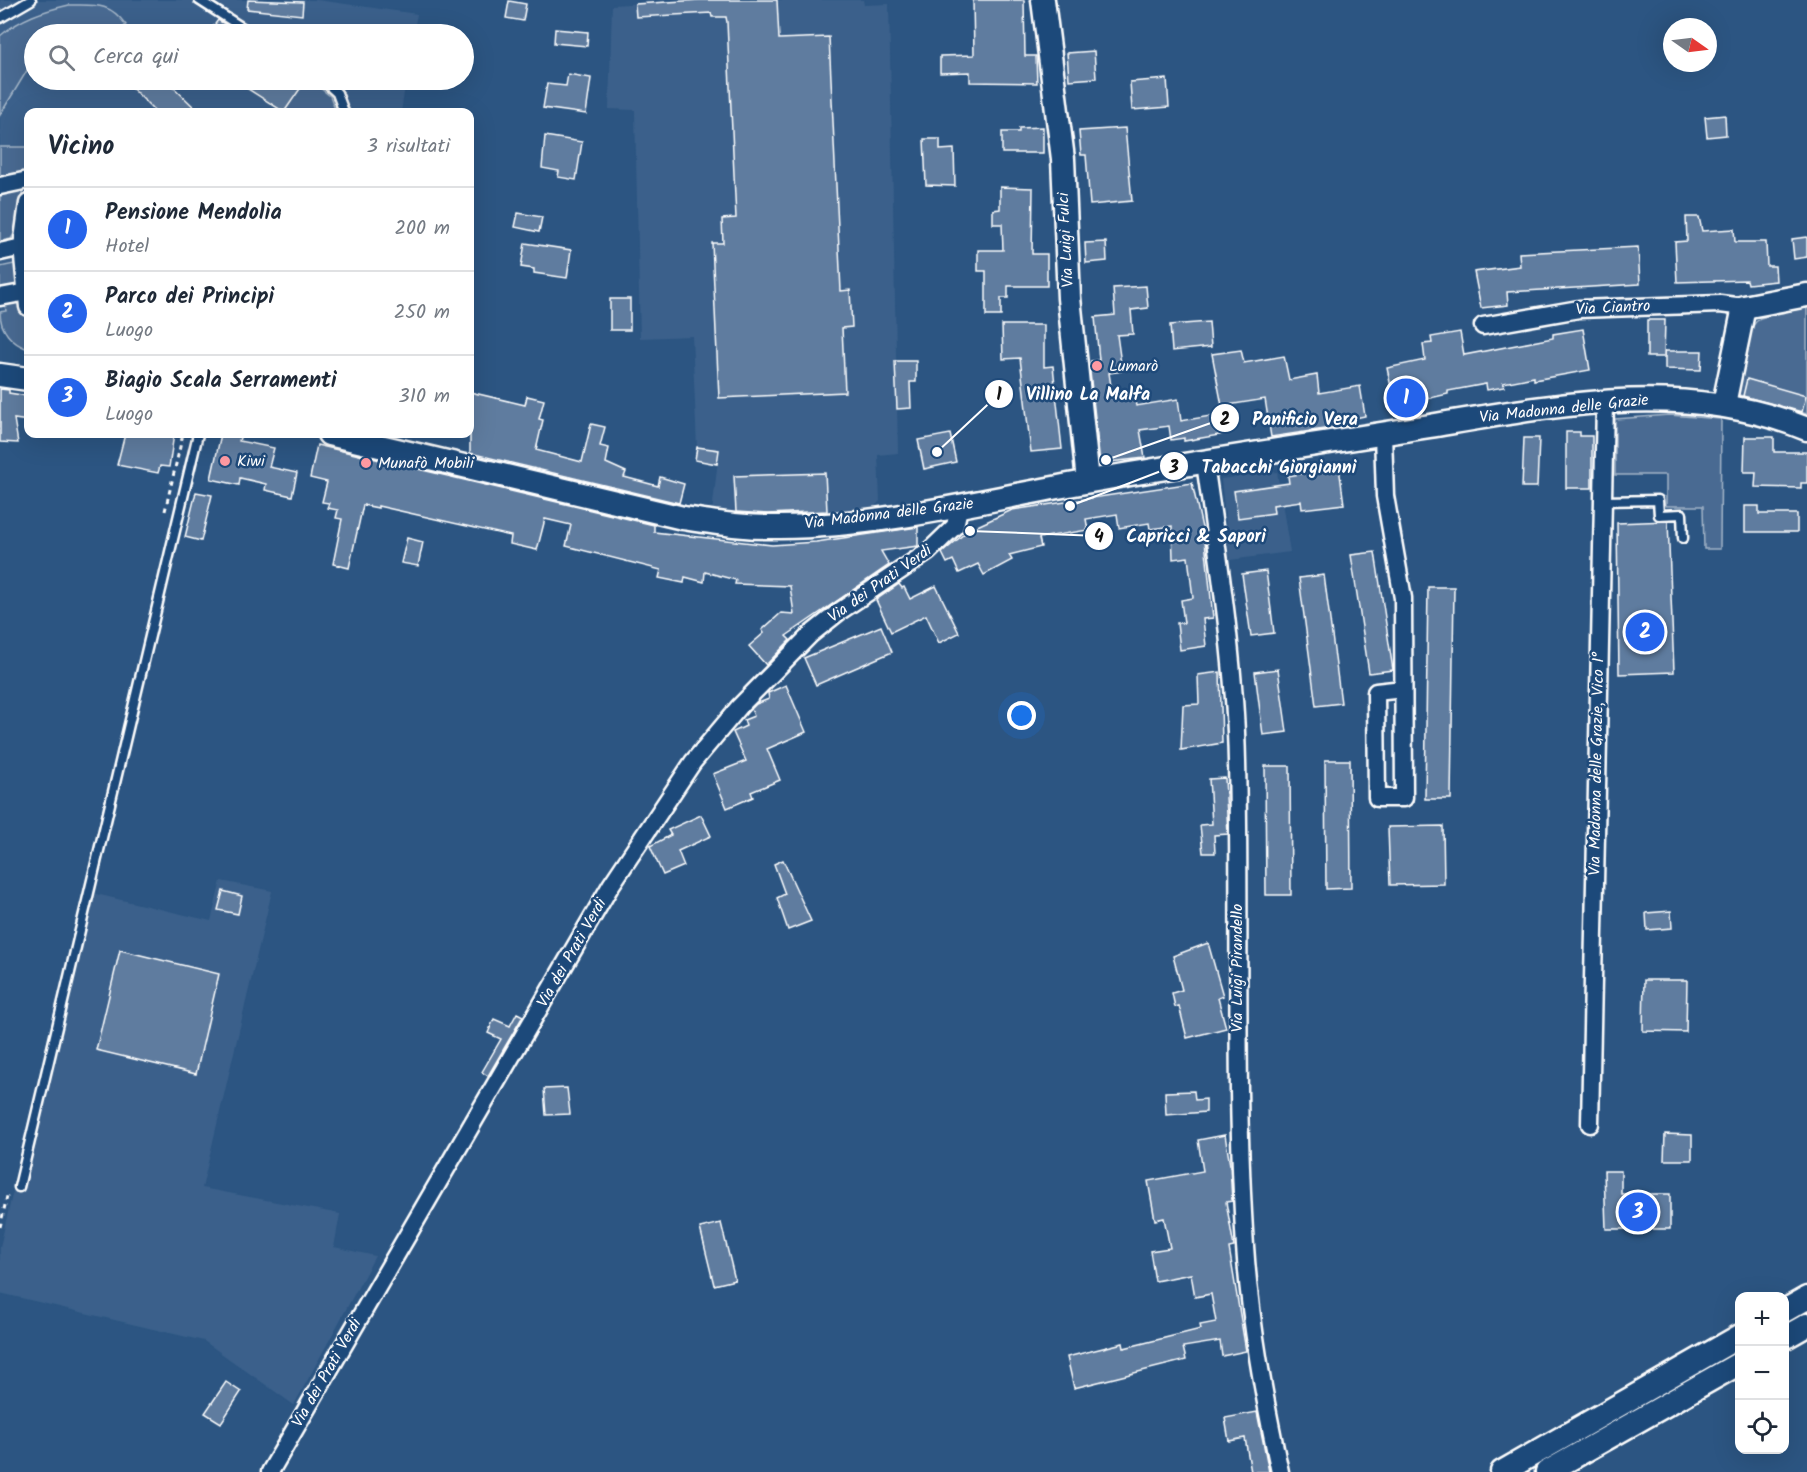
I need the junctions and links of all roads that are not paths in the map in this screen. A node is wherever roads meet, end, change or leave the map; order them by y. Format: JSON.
{"nodes":[{"id":1,"x":31,"y":0,"type":"edge"},
{"id":2,"x":199,"y":0,"type":"edge"},
{"id":3,"x":1043,"y":0,"type":"edge"},
{"id":4,"x":0,"y":18,"type":"edge"},
{"id":5,"x":236,"y":24,"type":"edge"},
{"id":6,"x":334,"y":90,"type":"edge"},
{"id":7,"x":343,"y":108,"type":"edge"},
{"id":8,"x":24,"y":181,"type":"edge"},
{"id":9,"x":0,"y":186,"type":"edge"},
{"id":10,"x":24,"y":232,"type":"edge"},
{"id":11,"x":22,"y":247,"type":"junction"},
{"id":12,"x":0,"y":252,"type":"edge"},
{"id":13,"x":24,"y":264,"type":"edge"},
{"id":14,"x":1807,"y":295,"type":"edge"},
{"id":15,"x":0,"y":297,"type":"edge"},
{"id":16,"x":24,"y":299,"type":"edge"},
{"id":17,"x":1744,"y":307,"type":"junction"},
{"id":18,"x":1483,"y":326,"type":"dead end"},
{"id":19,"x":0,"y":375,"type":"edge"},
{"id":20,"x":24,"y":378,"type":"edge"},
{"id":21,"x":1605,"y":404,"type":"junction"},
{"id":22,"x":1725,"y":404,"type":"junction"},
{"id":23,"x":1807,"y":429,"type":"edge"},
{"id":24,"x":1383,"y":434,"type":"junction"},
{"id":25,"x":197,"y":438,"type":"edge"},
{"id":26,"x":351,"y":438,"type":"edge"},
{"id":27,"x":1205,"y":463,"type":"junction"},
{"id":28,"x":1088,"y":481,"type":"junction"},
{"id":29,"x":1603,"y":501,"type":"junction"},
{"id":30,"x":959,"y":508,"type":"junction"},
{"id":31,"x":1683,"y":538,"type":"dead end"},
{"id":32,"x":1404,"y":689,"type":"junction"},
{"id":33,"x":1590,"y":1124,"type":"dead end"},
{"id":34,"x":20,"y":1187,"type":"dead end"},
{"id":35,"x":1807,"y":1298,"type":"edge"},
{"id":36,"x":1789,"y":1309,"type":"edge"},
{"id":37,"x":1807,"y":1325,"type":"edge"},
{"id":38,"x":1789,"y":1336,"type":"edge"},
{"id":39,"x":1735,"y":1339,"type":"edge"},
{"id":40,"x":1735,"y":1366,"type":"edge"},
{"id":41,"x":270,"y":1472,"type":"edge"},
{"id":42,"x":1280,"y":1472,"type":"edge"},
{"id":43,"x":1502,"y":1472,"type":"edge"},
{"id":44,"x":1547,"y":1472,"type":"edge"}],
"edges":[{"from":1,"to":4,"type":"lane"},
{"from":2,"to":5,"type":"lane"},
{"from":3,"to":28,"type":"main road","name":"Via Luigi Fulci"},
{"from":6,"to":7,"type":"lane"},
{"from":8,"to":9,"type":"street"},
{"from":10,"to":11,"type":"street"},
{"from":11,"to":12,"type":"street"},
{"from":11,"to":13,"type":"street"},
{"from":14,"to":17,"type":"main road","name":"Via Ciantro"},
{"from":15,"to":16,"type":"street"},
{"from":17,"to":18,"type":"street","name":"Via Ciantro"},
{"from":17,"to":22,"type":"main road"},
{"from":19,"to":20,"type":"main road"},
{"from":21,"to":22,"type":"main road","name":"Via Madonna delle Grazie"},
{"from":21,"to":24,"type":"main road","name":"Via Madonna delle Grazie"},
{"from":21,"to":29,"type":"street","name":"Via Madonna delle Grazie, Vico 1°"},
{"from":22,"to":23,"type":"main road","name":"Via Madonna delle Grazie"},
{"from":24,"to":27,"type":"main road","name":"Via Madonna delle Grazie"},
{"from":24,"to":32,"type":"street"},
{"from":25,"to":34,"type":"lane"},
{"from":26,"to":30,"type":"main road","name":"Via Madonna delle Grazie"},
{"from":27,"to":28,"type":"main road","name":"Via Madonna delle Grazie"},
{"from":27,"to":42,"type":"street","name":"Via Luigi Pirandello"},
{"from":28,"to":30,"type":"main road","name":"Via Madonna delle Grazie"},
{"from":29,"to":31,"type":"lane"},
{"from":29,"to":33,"type":"street","name":"Via Madonna delle Grazie, Vico 1°"},
{"from":30,"to":41,"type":"street","name":"Via dei Prati Verdi"},
{"from":32,"to":32,"type":"street"},
{"from":35,"to":36,"type":"main road"},
{"from":37,"to":38,"type":"main road"},
{"from":39,"to":43,"type":"main road"},
{"from":40,"to":44,"type":"main road"}]}
